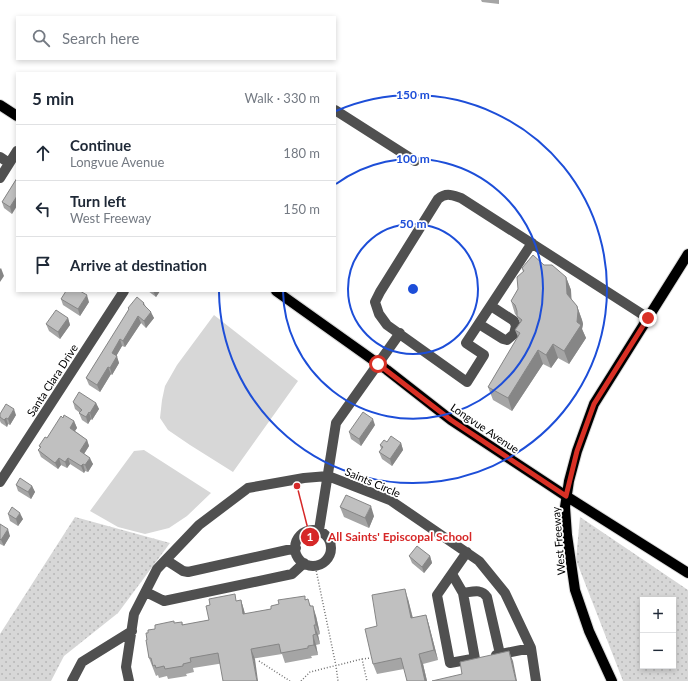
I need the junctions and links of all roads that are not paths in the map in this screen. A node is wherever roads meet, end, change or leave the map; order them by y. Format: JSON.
{"nodes":[{"id":1,"x":0,"y":105,"type":"edge"},
{"id":2,"x":336,"y":111,"type":"edge"},
{"id":3,"x":16,"y":115,"type":"edge"},
{"id":4,"x":16,"y":152,"type":"edge"},
{"id":5,"x":0,"y":157,"type":"edge"},
{"id":6,"x":415,"y":161,"type":"dead end"},
{"id":7,"x":9,"y":163,"type":"junction"},
{"id":8,"x":0,"y":178,"type":"edge"},
{"id":9,"x":532,"y":243,"type":"junction"},
{"id":10,"x":688,"y":254,"type":"edge"},
{"id":11,"x":123,"y":292,"type":"edge"},
{"id":12,"x":277,"y":292,"type":"edge"},
{"id":13,"x":491,"y":306,"type":"junction"},
{"id":14,"x":648,"y":318,"type":"junction"},
{"id":15,"x":479,"y":324,"type":"junction"},
{"id":16,"x":400,"y":333,"type":"junction"},
{"id":17,"x":378,"y":364,"type":"junction"},
{"id":18,"x":328,"y":476,"type":"junction"},
{"id":19,"x":0,"y":482,"type":"edge"},
{"id":20,"x":566,"y":496,"type":"junction"},
{"id":21,"x":318,"y":530,"type":"junction"},
{"id":22,"x":296,"y":548,"type":"junction"},
{"id":23,"x":467,"y":552,"type":"junction"},
{"id":24,"x":166,"y":560,"type":"junction"},
{"id":25,"x":304,"y":563,"type":"junction"},
{"id":26,"x":688,"y":573,"type":"edge"},
{"id":27,"x":452,"y":574,"type":"junction"},
{"id":28,"x":146,"y":592,"type":"junction"},
{"id":29,"x":463,"y":593,"type":"junction"},
{"id":30,"x":132,"y":631,"type":"junction"},
{"id":31,"x":532,"y":648,"type":"junction"},
{"id":32,"x":500,"y":654,"type":"junction"},
{"id":33,"x":475,"y":659,"type":"junction"},
{"id":34,"x":79,"y":669,"type":"junction"},
{"id":35,"x":72,"y":681,"type":"edge"},
{"id":36,"x":80,"y":681,"type":"edge"},
{"id":37,"x":129,"y":681,"type":"edge"},
{"id":38,"x":536,"y":681,"type":"edge"},
{"id":39,"x":612,"y":681,"type":"edge"}],
"edges":[{"from":1,"to":3,"type":"main road"},
{"from":2,"to":6,"type":"street"},
{"from":4,"to":7,"type":"street"},
{"from":5,"to":7,"type":"street"},
{"from":7,"to":8,"type":"street"},
{"from":9,"to":13,"type":"street"},
{"from":9,"to":14,"type":"street"},
{"from":9,"to":16,"type":"street"},
{"from":10,"to":14,"type":"main road","name":"West Freeway"},
{"from":11,"to":19,"type":"street","name":"Santa Clara Drive"},
{"from":12,"to":17,"type":"main road","name":"Longvue Avenue"},
{"from":13,"to":15,"type":"street"},
{"from":13,"to":15,"type":"street"},
{"from":14,"to":20,"type":"main road","name":"West Freeway"},
{"from":15,"to":16,"type":"street"},
{"from":16,"to":17,"type":"street","name":"Saints Circle"},
{"from":17,"to":18,"type":"street","name":"Saints Circle"},
{"from":17,"to":20,"type":"main road","name":"Longvue Avenue"},
{"from":18,"to":21,"type":"street"},
{"from":18,"to":23,"type":"street","name":"Saints Circle"},
{"from":18,"to":24,"type":"street"},
{"from":20,"to":26,"type":"main road","name":"Longvue Avenue"},
{"from":20,"to":39,"type":"main road","name":"West Freeway"},
{"from":21,"to":22,"type":"street"},
{"from":21,"to":25,"type":"street"},
{"from":22,"to":24,"type":"street"},
{"from":22,"to":25,"type":"street"},
{"from":23,"to":27,"type":"street"},
{"from":23,"to":31,"type":"street","name":"Saints Circle"},
{"from":24,"to":28,"type":"street"},
{"from":25,"to":28,"type":"street"},
{"from":27,"to":29,"type":"street"},
{"from":27,"to":33,"type":"street"},
{"from":28,"to":30,"type":"street"},
{"from":29,"to":32,"type":"street"},
{"from":29,"to":33,"type":"street"},
{"from":30,"to":34,"type":"street"},
{"from":30,"to":37,"type":"street"},
{"from":31,"to":32,"type":"street"},
{"from":31,"to":38,"type":"street","name":"Saints Circle"},
{"from":32,"to":33,"type":"street"},
{"from":34,"to":35,"type":"street"},
{"from":34,"to":36,"type":"street"}]}
